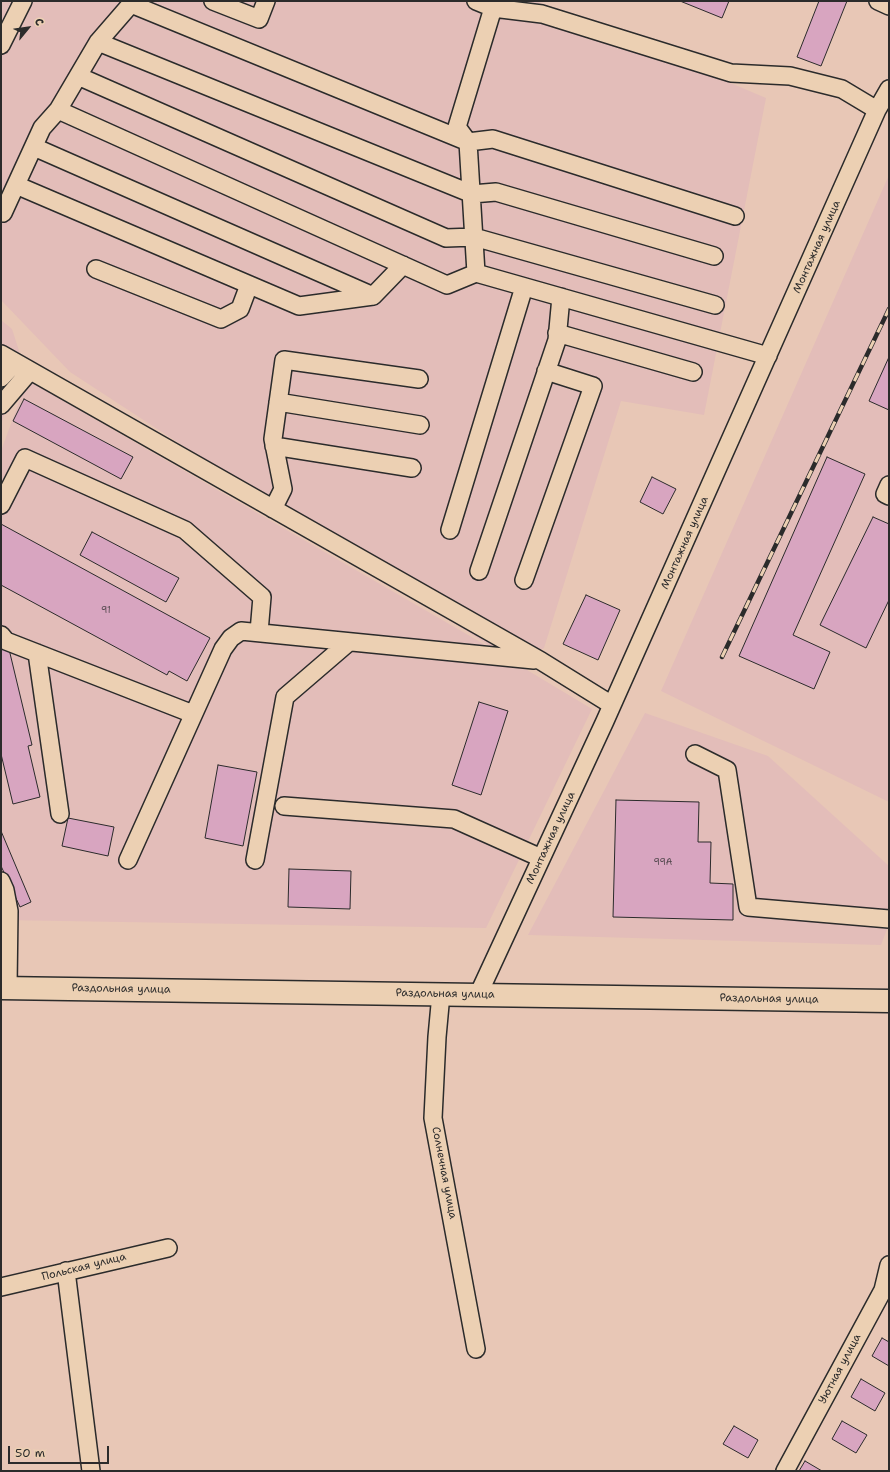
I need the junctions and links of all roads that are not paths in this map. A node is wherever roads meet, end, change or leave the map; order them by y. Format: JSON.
{"nodes":[{"id":1,"x":23,"y":1,"type":"edge"},
{"id":2,"x":213,"y":1,"type":"edge"},
{"id":3,"x":266,"y":1,"type":"edge"},
{"id":4,"x":476,"y":1,"type":"edge"},
{"id":5,"x":878,"y":1,"type":"edge"},
{"id":6,"x":142,"y":4,"type":"edge"},
{"id":7,"x":889,"y":6,"type":"edge"},
{"id":8,"x":493,"y":8,"type":"junction"},
{"id":9,"x":98,"y":42,"type":"junction"},
{"id":10,"x":1,"y":45,"type":"edge"},
{"id":11,"x":78,"y":76,"type":"junction"},
{"id":12,"x":889,"y":89,"type":"edge"},
{"id":13,"x":58,"y":110,"type":"junction"},
{"id":14,"x":877,"y":110,"type":"junction"},
{"id":15,"x":468,"y":142,"type":"junction"},
{"id":16,"x":34,"y":147,"type":"junction"},
{"id":17,"x":16,"y":185,"type":"junction"},
{"id":18,"x":472,"y":194,"type":"junction"},
{"id":19,"x":3,"y":213,"type":"dead end"},
{"id":20,"x":735,"y":216,"type":"dead end"},
{"id":21,"x":474,"y":237,"type":"junction"},
{"id":22,"x":714,"y":256,"type":"dead end"},
{"id":23,"x":403,"y":265,"type":"junction"},
{"id":24,"x":96,"y":269,"type":"dead end"},
{"id":25,"x":476,"y":273,"type":"junction"},
{"id":26,"x":249,"y":285,"type":"junction"},
{"id":27,"x":524,"y":287,"type":"junction"},
{"id":28,"x":373,"y":296,"type":"junction"},
{"id":29,"x":561,"y":297,"type":"junction"},
{"id":30,"x":715,"y":305,"type":"dead end"},
{"id":31,"x":557,"y":333,"type":"junction"},
{"id":32,"x":768,"y":356,"type":"junction"},
{"id":33,"x":8,"y":359,"type":"edge"},
{"id":34,"x":30,"y":371,"type":"junction"},
{"id":35,"x":546,"y":371,"type":"junction"},
{"id":36,"x":692,"y":372,"type":"dead end"},
{"id":37,"x":1,"y":378,"type":"edge"},
{"id":38,"x":419,"y":379,"type":"dead end"},
{"id":39,"x":278,"y":402,"type":"junction"},
{"id":40,"x":1,"y":405,"type":"edge"},
{"id":41,"x":420,"y":426,"type":"dead end"},
{"id":42,"x":274,"y":446,"type":"junction"},
{"id":43,"x":412,"y":468,"type":"dead end"},
{"id":44,"x":889,"y":485,"type":"edge"},
{"id":45,"x":889,"y":496,"type":"edge"},
{"id":46,"x":1,"y":506,"type":"edge"},
{"id":47,"x":273,"y":509,"type":"junction"},
{"id":48,"x":450,"y":530,"type":"dead end"},
{"id":49,"x":479,"y":571,"type":"dead end"},
{"id":50,"x":524,"y":580,"type":"dead end"},
{"id":51,"x":259,"y":632,"type":"junction"},
{"id":52,"x":1,"y":635,"type":"edge"},
{"id":53,"x":349,"y":642,"type":"junction"},
{"id":54,"x":37,"y":653,"type":"junction"},
{"id":55,"x":541,"y":661,"type":"junction"},
{"id":56,"x":612,"y":705,"type":"junction"},
{"id":57,"x":193,"y":714,"type":"junction"},
{"id":58,"x":695,"y":754,"type":"dead end"},
{"id":59,"x":284,"y":806,"type":"dead end"},
{"id":60,"x":60,"y":814,"type":"dead end"},
{"id":61,"x":541,"y":858,"type":"junction"},
{"id":62,"x":128,"y":860,"type":"dead end"},
{"id":63,"x":255,"y":860,"type":"dead end"},
{"id":64,"x":2,"y":887,"type":"edge"},
{"id":65,"x":889,"y":919,"type":"edge"},
{"id":66,"x":4,"y":987,"type":"edge"},
{"id":67,"x":441,"y":994,"type":"junction"},
{"id":68,"x":478,"y":995,"type":"junction"},
{"id":69,"x":889,"y":1001,"type":"edge"},
{"id":70,"x":168,"y":1248,"type":"dead end"},
{"id":71,"x":889,"y":1265,"type":"edge"},
{"id":72,"x":66,"y":1271,"type":"junction"},
{"id":73,"x":1,"y":1287,"type":"edge"},
{"id":74,"x":476,"y":1349,"type":"dead end"},
{"id":75,"x":91,"y":1471,"type":"edge"},
{"id":76,"x":785,"y":1471,"type":"edge"}],
"edges":[{"from":1,"to":10,"type":"street"},
{"from":2,"to":3,"type":"street"},
{"from":4,"to":8,"type":"street"},
{"from":5,"to":7,"type":"street"},
{"from":6,"to":9,"type":"street"},
{"from":6,"to":15,"type":"street"},
{"from":8,"to":14,"type":"street"},
{"from":8,"to":15,"type":"street"},
{"from":9,"to":11,"type":"street"},
{"from":9,"to":18,"type":"street"},
{"from":11,"to":13,"type":"street"},
{"from":11,"to":21,"type":"street"},
{"from":12,"to":14,"type":"street","name":"Монтажная улица"},
{"from":13,"to":16,"type":"street"},
{"from":13,"to":23,"type":"street"},
{"from":14,"to":32,"type":"street","name":"Монтажная улица"},
{"from":15,"to":18,"type":"street"},
{"from":15,"to":20,"type":"street"},
{"from":16,"to":17,"type":"street"},
{"from":16,"to":28,"type":"street"},
{"from":17,"to":19,"type":"street"},
{"from":17,"to":26,"type":"street"},
{"from":18,"to":21,"type":"street"},
{"from":18,"to":22,"type":"street"},
{"from":21,"to":25,"type":"street"},
{"from":21,"to":30,"type":"street"},
{"from":23,"to":25,"type":"street"},
{"from":23,"to":28,"type":"street"},
{"from":24,"to":26,"type":"street"},
{"from":25,"to":27,"type":"street"},
{"from":26,"to":28,"type":"street"},
{"from":27,"to":29,"type":"street"},
{"from":27,"to":48,"type":"street"},
{"from":29,"to":31,"type":"street"},
{"from":29,"to":32,"type":"street"},
{"from":31,"to":35,"type":"street"},
{"from":31,"to":36,"type":"street"},
{"from":32,"to":56,"type":"street","name":"Монтажная улица"},
{"from":33,"to":34,"type":"street"},
{"from":33,"to":37,"type":"street"},
{"from":34,"to":40,"type":"street"},
{"from":34,"to":47,"type":"street"},
{"from":35,"to":49,"type":"street"},
{"from":35,"to":50,"type":"street"},
{"from":38,"to":39,"type":"street"},
{"from":39,"to":41,"type":"street"},
{"from":39,"to":42,"type":"street"},
{"from":42,"to":43,"type":"street"},
{"from":42,"to":47,"type":"street"},
{"from":44,"to":45,"type":"street"},
{"from":46,"to":51,"type":"street"},
{"from":47,"to":55,"type":"street"},
{"from":51,"to":53,"type":"street"},
{"from":51,"to":57,"type":"street"},
{"from":52,"to":54,"type":"street"},
{"from":53,"to":55,"type":"street"},
{"from":53,"to":63,"type":"street"},
{"from":54,"to":57,"type":"street"},
{"from":54,"to":60,"type":"street"},
{"from":55,"to":56,"type":"street"},
{"from":56,"to":61,"type":"street","name":"Монтажная улица"},
{"from":57,"to":62,"type":"street"},
{"from":58,"to":65,"type":"street"},
{"from":59,"to":61,"type":"street"},
{"from":61,"to":68,"type":"street","name":"Монтажная улица"},
{"from":64,"to":66,"type":"street"},
{"from":66,"to":67,"type":"main road","name":"Раздольная улица"},
{"from":67,"to":68,"type":"main road","name":"Раздольная улица"},
{"from":67,"to":74,"type":"street","name":"Солнечная улица"},
{"from":68,"to":69,"type":"main road","name":"Раздольная улица"},
{"from":70,"to":72,"type":"street","name":"Польская улица"},
{"from":71,"to":76,"type":"street","name":"Уютная улица"},
{"from":72,"to":73,"type":"street","name":"Польская улица"},
{"from":72,"to":75,"type":"street"}]}
